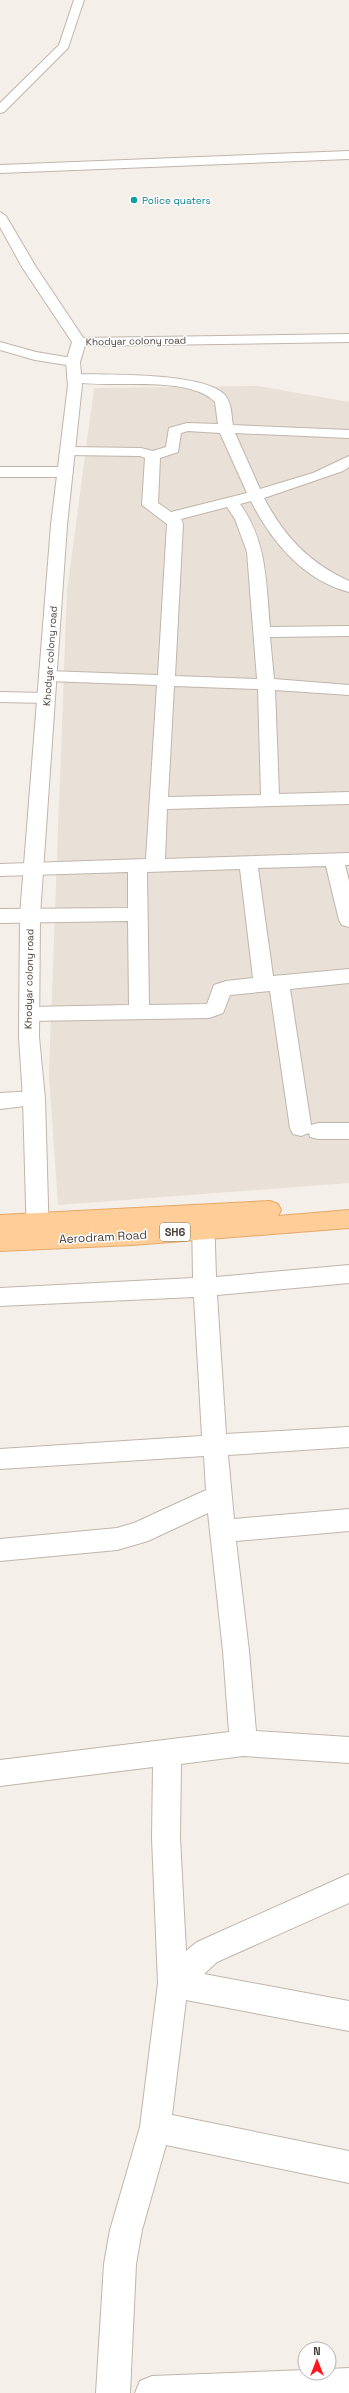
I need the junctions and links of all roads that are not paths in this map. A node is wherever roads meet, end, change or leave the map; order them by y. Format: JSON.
{"nodes":[{"id":1,"x":79,"y":0,"type":"edge"},
{"id":2,"x":0,"y":110,"type":"edge"},
{"id":3,"x":349,"y":154,"type":"edge"},
{"id":4,"x":0,"y":169,"type":"edge"},
{"id":5,"x":0,"y":216,"type":"edge"},
{"id":6,"x":349,"y":338,"type":"edge"},
{"id":7,"x":79,"y":342,"type":"junction"},
{"id":8,"x":0,"y":346,"type":"edge"},
{"id":9,"x":73,"y":370,"type":"junction"},
{"id":10,"x":226,"y":427,"type":"junction"},
{"id":11,"x":349,"y":434,"type":"edge"},
{"id":12,"x":68,"y":451,"type":"junction"},
{"id":13,"x":152,"y":456,"type":"junction"},
{"id":14,"x":348,"y":464,"type":"edge"},
{"id":15,"x":0,"y":472,"type":"edge"},
{"id":16,"x":65,"y":472,"type":"junction"},
{"id":17,"x":255,"y":494,"type":"junction"},
{"id":18,"x":230,"y":501,"type":"junction"},
{"id":19,"x":169,"y":517,"type":"junction"},
{"id":20,"x":349,"y":587,"type":"edge"},
{"id":21,"x":349,"y":631,"type":"edge"},
{"id":22,"x":262,"y":632,"type":"junction"},
{"id":23,"x":48,"y":676,"type":"junction"},
{"id":24,"x":164,"y":680,"type":"junction"},
{"id":25,"x":266,"y":684,"type":"junction"},
{"id":26,"x":349,"y":690,"type":"edge"},
{"id":27,"x":0,"y":696,"type":"edge"},
{"id":28,"x":46,"y":698,"type":"junction"},
{"id":29,"x":349,"y":798,"type":"edge"},
{"id":30,"x":270,"y":800,"type":"junction"},
{"id":31,"x":158,"y":803,"type":"junction"},
{"id":32,"x":342,"y":859,"type":"edge"},
{"id":33,"x":248,"y":862,"type":"junction"},
{"id":34,"x":146,"y":865,"type":"junction"},
{"id":35,"x":34,"y":868,"type":"junction"},
{"id":36,"x":0,"y":870,"type":"edge"},
{"id":37,"x":137,"y":914,"type":"junction"},
{"id":38,"x":30,"y":915,"type":"junction"},
{"id":39,"x":0,"y":916,"type":"edge"},
{"id":40,"x":349,"y":920,"type":"edge"},
{"id":41,"x":349,"y":976,"type":"edge"},
{"id":42,"x":271,"y":983,"type":"junction"},
{"id":43,"x":139,"y":1012,"type":"junction"},
{"id":44,"x":29,"y":1014,"type":"junction"},
{"id":45,"x":34,"y":1099,"type":"junction"},
{"id":46,"x":0,"y":1101,"type":"edge"},
{"id":47,"x":349,"y":1131,"type":"edge"},
{"id":48,"x":349,"y":1204,"type":"edge"},
{"id":49,"x":349,"y":1219,"type":"edge"},
{"id":50,"x":203,"y":1222,"type":"junction"},
{"id":51,"x":0,"y":1224,"type":"edge"},
{"id":52,"x":38,"y":1231,"type":"junction"},
{"id":53,"x":0,"y":1242,"type":"edge"},
{"id":54,"x":349,"y":1274,"type":"edge"},
{"id":55,"x":204,"y":1287,"type":"junction"},
{"id":56,"x":0,"y":1297,"type":"edge"},
{"id":57,"x":349,"y":1437,"type":"edge"},
{"id":58,"x":216,"y":1445,"type":"junction"},
{"id":59,"x":0,"y":1459,"type":"edge"},
{"id":60,"x":219,"y":1496,"type":"junction"},
{"id":61,"x":349,"y":1520,"type":"edge"},
{"id":62,"x":222,"y":1531,"type":"junction"},
{"id":63,"x":0,"y":1550,"type":"edge"},
{"id":64,"x":243,"y":1743,"type":"junction"},
{"id":65,"x":349,"y":1750,"type":"edge"},
{"id":66,"x":167,"y":1752,"type":"junction"},
{"id":67,"x":0,"y":1773,"type":"edge"},
{"id":68,"x":349,"y":1888,"type":"edge"},
{"id":69,"x":173,"y":1983,"type":"junction"},
{"id":70,"x":349,"y":2016,"type":"edge"},
{"id":71,"x":155,"y":2127,"type":"junction"},
{"id":72,"x":349,"y":2167,"type":"edge"},
{"id":73,"x":349,"y":2385,"type":"edge"},
{"id":74,"x":262,"y":2391,"type":"edge"},
{"id":75,"x":113,"y":2393,"type":"edge"},
{"id":76,"x":152,"y":2393,"type":"edge"}],
"edges":[{"from":1,"to":2,"type":"street"},
{"from":3,"to":4,"type":"street"},
{"from":5,"to":7,"type":"street"},
{"from":6,"to":7,"type":"street","name":"Khodyar colony road"},
{"from":7,"to":9,"type":"street","name":"Khodyar colony road"},
{"from":8,"to":9,"type":"street"},
{"from":9,"to":10,"type":"street"},
{"from":9,"to":12,"type":"street","name":"Khodyar colony road"},
{"from":10,"to":11,"type":"street"},
{"from":10,"to":13,"type":"street"},
{"from":10,"to":17,"type":"street"},
{"from":12,"to":13,"type":"street"},
{"from":12,"to":16,"type":"street","name":"Khodyar colony road"},
{"from":13,"to":19,"type":"street"},
{"from":14,"to":17,"type":"street"},
{"from":15,"to":16,"type":"street"},
{"from":16,"to":23,"type":"street","name":"Khodyar colony road"},
{"from":17,"to":18,"type":"street"},
{"from":17,"to":20,"type":"street"},
{"from":18,"to":19,"type":"street"},
{"from":18,"to":22,"type":"street"},
{"from":19,"to":24,"type":"street"},
{"from":21,"to":22,"type":"street"},
{"from":22,"to":25,"type":"street"},
{"from":23,"to":24,"type":"street"},
{"from":23,"to":28,"type":"street","name":"Khodyar colony road"},
{"from":24,"to":25,"type":"street"},
{"from":24,"to":31,"type":"street"},
{"from":25,"to":26,"type":"street"},
{"from":25,"to":30,"type":"street"},
{"from":27,"to":28,"type":"street"},
{"from":28,"to":35,"type":"street","name":"Khodyar colony road"},
{"from":29,"to":30,"type":"street"},
{"from":30,"to":31,"type":"street"},
{"from":31,"to":34,"type":"street"},
{"from":32,"to":33,"type":"street"},
{"from":32,"to":40,"type":"street"},
{"from":33,"to":34,"type":"street"},
{"from":33,"to":42,"type":"street"},
{"from":34,"to":35,"type":"street"},
{"from":34,"to":37,"type":"street"},
{"from":35,"to":36,"type":"street"},
{"from":35,"to":38,"type":"street","name":"Khodyar colony road"},
{"from":37,"to":38,"type":"street"},
{"from":37,"to":43,"type":"street"},
{"from":38,"to":39,"type":"street"},
{"from":38,"to":44,"type":"street","name":"Khodyar colony road"},
{"from":41,"to":42,"type":"street"},
{"from":42,"to":43,"type":"street"},
{"from":42,"to":47,"type":"street"},
{"from":43,"to":44,"type":"street"},
{"from":44,"to":45,"type":"street","name":"Khodyar colony road"},
{"from":45,"to":46,"type":"street"},
{"from":45,"to":52,"type":"street","name":"Khodyar colony road"},
{"from":48,"to":50,"type":"main road","name":"Aerodram Road","number":"SH6"},
{"from":49,"to":50,"type":"main road","name":"Aerodram Road","number":"SH6"},
{"from":50,"to":52,"type":"main road","name":"Aerodram Road","number":"SH6"},
{"from":50,"to":55,"type":"street"},
{"from":51,"to":52,"type":"main road","name":"Aerodram Road","number":"SH6"},
{"from":52,"to":53,"type":"main road","name":"Aerodram Road","number":"SH6"},
{"from":54,"to":55,"type":"street"},
{"from":55,"to":56,"type":"street"},
{"from":55,"to":58,"type":"street"},
{"from":57,"to":58,"type":"street"},
{"from":58,"to":59,"type":"street"},
{"from":58,"to":60,"type":"street"},
{"from":60,"to":62,"type":"street"},
{"from":60,"to":63,"type":"street"},
{"from":61,"to":62,"type":"street"},
{"from":62,"to":64,"type":"street"},
{"from":64,"to":65,"type":"street"},
{"from":64,"to":66,"type":"street"},
{"from":66,"to":67,"type":"street"},
{"from":66,"to":69,"type":"street"},
{"from":68,"to":69,"type":"street"},
{"from":69,"to":70,"type":"street"},
{"from":69,"to":71,"type":"street"},
{"from":71,"to":72,"type":"street"},
{"from":71,"to":75,"type":"street"},
{"from":73,"to":74,"type":"street"},
{"from":74,"to":76,"type":"street"}]}
